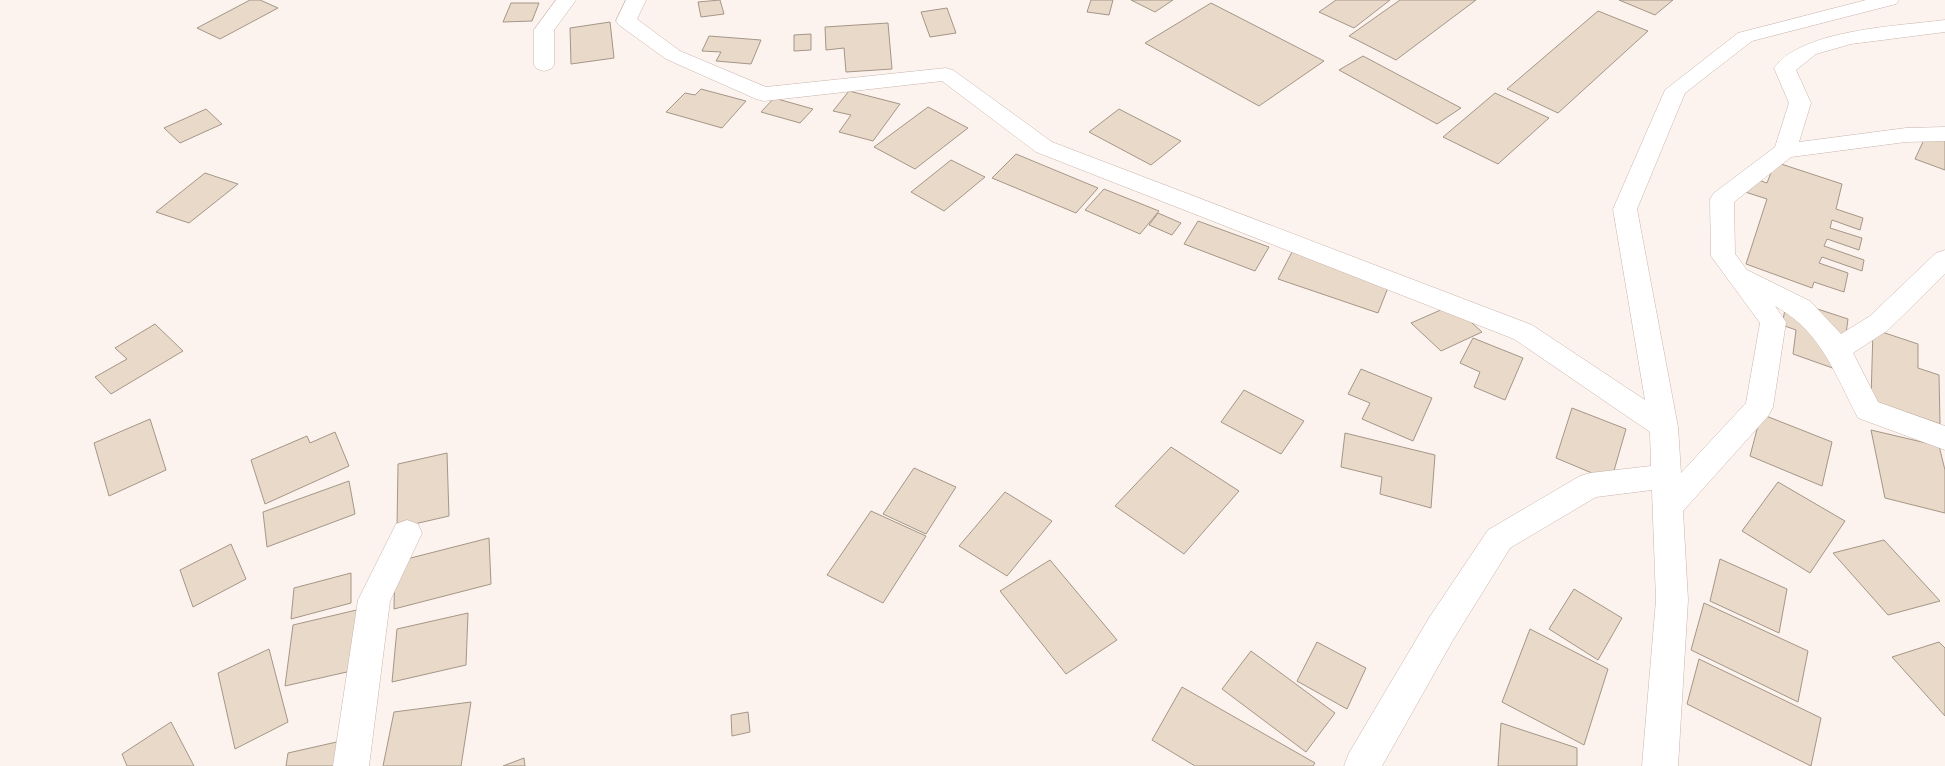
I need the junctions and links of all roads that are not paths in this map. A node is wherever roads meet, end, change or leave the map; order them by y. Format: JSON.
{"nodes":[{"id":1,"x":566,"y":0,"type":"edge"},
{"id":2,"x":636,"y":0,"type":"edge"},
{"id":3,"x":1889,"y":0,"type":"edge"},
{"id":4,"x":1945,"y":26,"type":"edge"},
{"id":5,"x":544,"y":65,"type":"dead end"},
{"id":6,"x":1945,"y":134,"type":"edge"},
{"id":7,"x":1785,"y":151,"type":"junction"},
{"id":8,"x":1945,"y":259,"type":"edge"},
{"id":9,"x":1737,"y":274,"type":"junction"},
{"id":10,"x":1838,"y":349,"type":"junction"},
{"id":11,"x":1664,"y":427,"type":"junction"},
{"id":12,"x":1945,"y":438,"type":"edge"},
{"id":13,"x":1667,"y":476,"type":"junction"},
{"id":14,"x":1668,"y":507,"type":"junction"},
{"id":15,"x":408,"y":533,"type":"dead end"},
{"id":16,"x":351,"y":766,"type":"edge"},
{"id":17,"x":1362,"y":766,"type":"edge"},
{"id":18,"x":1660,"y":766,"type":"edge"}],
"edges":[{"from":1,"to":5,"type":"street"},
{"from":2,"to":11,"type":"street"},
{"from":3,"to":11,"type":"street"},
{"from":4,"to":7,"type":"street"},
{"from":6,"to":7,"type":"street"},
{"from":7,"to":9,"type":"street"},
{"from":8,"to":10,"type":"street"},
{"from":9,"to":10,"type":"street"},
{"from":9,"to":14,"type":"street"},
{"from":10,"to":12,"type":"street"},
{"from":11,"to":13,"type":"street"},
{"from":13,"to":14,"type":"street"},
{"from":13,"to":17,"type":"street"},
{"from":14,"to":18,"type":"street"},
{"from":15,"to":16,"type":"street"}]}
